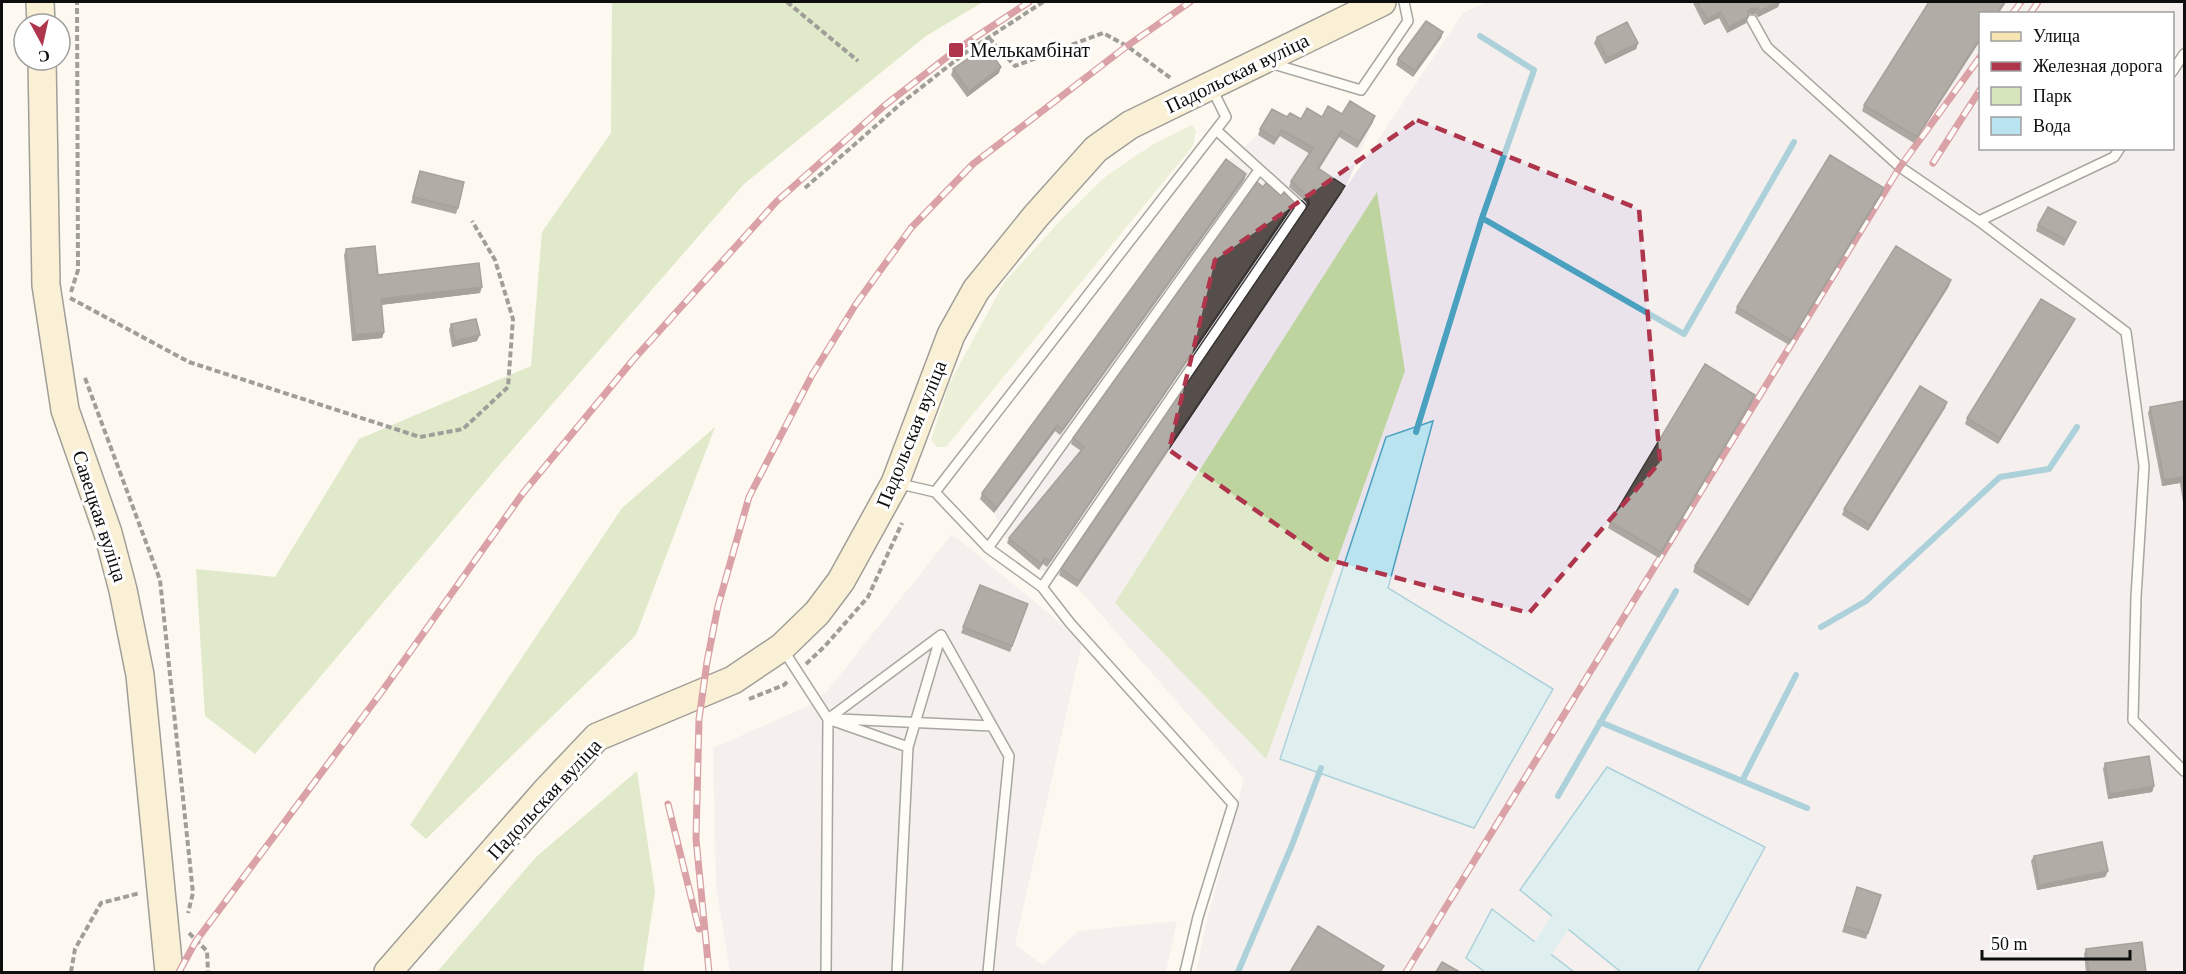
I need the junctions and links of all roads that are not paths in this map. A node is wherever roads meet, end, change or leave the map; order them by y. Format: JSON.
{"nodes":[{"id":1,"x":1382,"y":2,"type":"edge"},
{"id":2,"x":1404,"y":2,"type":"edge"},
{"id":3,"x":1752,"y":20,"type":"dead end"},
{"id":4,"x":2184,"y":54,"type":"edge"},
{"id":5,"x":1262,"y":60,"type":"junction"},
{"id":6,"x":2174,"y":69,"type":"edge"},
{"id":7,"x":43,"y":72,"type":"edge"},
{"id":8,"x":1202,"y":90,"type":"junction"},
{"id":9,"x":1216,"y":130,"type":"junction"},
{"id":10,"x":2119,"y":150,"type":"edge"},
{"id":11,"x":1259,"y":170,"type":"junction"},
{"id":12,"x":1979,"y":221,"type":"junction"},
{"id":13,"x":907,"y":485,"type":"junction"},
{"id":14,"x":935,"y":492,"type":"junction"},
{"id":15,"x":988,"y":548,"type":"junction"},
{"id":16,"x":1042,"y":587,"type":"junction"},
{"id":17,"x":942,"y":635,"type":"junction"},
{"id":18,"x":782,"y":647,"type":"junction"},
{"id":19,"x":828,"y":719,"type":"junction"},
{"id":20,"x":915,"y":722,"type":"junction"},
{"id":21,"x":992,"y":726,"type":"junction"},
{"id":22,"x":908,"y":747,"type":"junction"},
{"id":23,"x":2184,"y":771,"type":"edge"},
{"id":24,"x":169,"y":972,"type":"edge"},
{"id":25,"x":388,"y":972,"type":"edge"},
{"id":26,"x":826,"y":972,"type":"edge"},
{"id":27,"x":897,"y":972,"type":"edge"},
{"id":28,"x":988,"y":972,"type":"edge"},
{"id":29,"x":1185,"y":972,"type":"edge"}],
"edges":[{"from":1,"to":5,"type":"main road","name":"Падольская вуліца"},
{"from":2,"to":5,"type":"lane"},
{"from":3,"to":12,"type":"lane"},
{"from":4,"to":6,"type":"lane"},
{"from":5,"to":8,"type":"main road","name":"Падольская вуліца"},
{"from":7,"to":24,"type":"main road","name":"Савецкая вуліца"},
{"from":8,"to":9,"type":"lane"},
{"from":8,"to":13,"type":"main road","name":"Падольская вуліца"},
{"from":9,"to":11,"type":"lane"},
{"from":9,"to":14,"type":"lane"},
{"from":10,"to":12,"type":"lane"},
{"from":11,"to":15,"type":"lane"},
{"from":11,"to":16,"type":"lane"},
{"from":12,"to":23,"type":"lane"},
{"from":13,"to":14,"type":"lane"},
{"from":13,"to":18,"type":"main road","name":"Падольская вуліца"},
{"from":14,"to":15,"type":"lane"},
{"from":15,"to":16,"type":"lane"},
{"from":16,"to":29,"type":"lane"},
{"from":17,"to":19,"type":"lane"},
{"from":17,"to":20,"type":"lane"},
{"from":17,"to":21,"type":"lane"},
{"from":18,"to":19,"type":"lane"},
{"from":18,"to":25,"type":"main road","name":"Падольская вуліца"},
{"from":19,"to":20,"type":"lane"},
{"from":19,"to":22,"type":"lane"},
{"from":19,"to":26,"type":"lane"},
{"from":20,"to":21,"type":"lane"},
{"from":20,"to":22,"type":"lane"},
{"from":21,"to":28,"type":"lane"},
{"from":22,"to":27,"type":"lane"}]}
